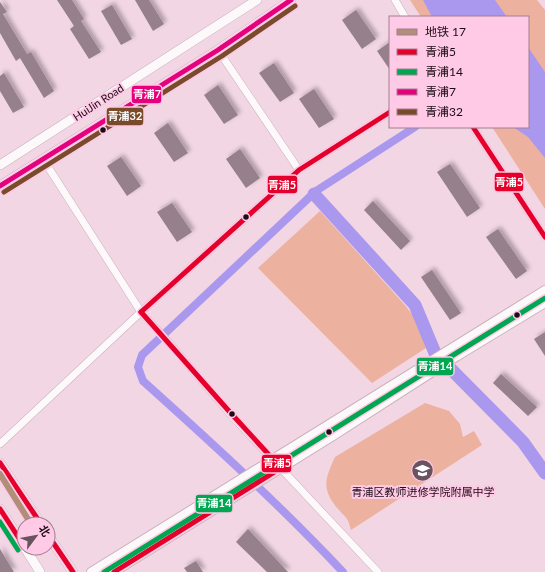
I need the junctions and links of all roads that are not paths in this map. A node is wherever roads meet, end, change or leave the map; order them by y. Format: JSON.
{"nodes":[{"id":1,"x":257,"y":0,"type":"edge"},
{"id":2,"x":290,"y":0,"type":"edge"},
{"id":3,"x":395,"y":0,"type":"edge"},
{"id":4,"x":404,"y":16,"type":"edge"},
{"id":5,"x":218,"y":50,"type":"junction"},
{"id":6,"x":389,"y":113,"type":"edge"},
{"id":7,"x":474,"y":128,"type":"edge"},
{"id":8,"x":43,"y":159,"type":"junction"},
{"id":9,"x":0,"y":165,"type":"edge"},
{"id":10,"x":299,"y":170,"type":"junction"},
{"id":11,"x":0,"y":186,"type":"edge"},
{"id":12,"x":545,"y":237,"type":"edge"},
{"id":13,"x":545,"y":290,"type":"edge"},
{"id":14,"x":545,"y":302,"type":"edge"},
{"id":15,"x":141,"y":312,"type":"junction"},
{"id":16,"x":0,"y":444,"type":"edge"},
{"id":17,"x":272,"y":460,"type":"junction"},
{"id":18,"x":0,"y":462,"type":"edge"},
{"id":19,"x":280,"y":468,"type":"junction"},
{"id":20,"x":0,"y":508,"type":"edge"},
{"id":21,"x":36,"y":516,"type":"edge"},
{"id":22,"x":16,"y":534,"type":"edge"},
{"id":23,"x":56,"y":547,"type":"edge"},
{"id":24,"x":30,"y":556,"type":"edge"},
{"id":25,"x":40,"y":572,"type":"edge"},
{"id":26,"x":73,"y":572,"type":"edge"},
{"id":27,"x":91,"y":572,"type":"edge"},
{"id":28,"x":114,"y":572,"type":"edge"},
{"id":29,"x":378,"y":572,"type":"edge"}],
"edges":[{"from":1,"to":9,"type":"main road","name":"HuiJin Road"},
{"from":2,"to":5,"type":"main road","name":"HuiJin Road"},
{"from":3,"to":4,"type":"street"},
{"from":5,"to":8,"type":"main road","name":"HuiJin Road"},
{"from":5,"to":10,"type":"street"},
{"from":6,"to":10,"type":"street"},
{"from":7,"to":12,"type":"street"},
{"from":8,"to":11,"type":"main road","name":"HuiJin Road"},
{"from":8,"to":15,"type":"street"},
{"from":10,"to":15,"type":"street"},
{"from":13,"to":17,"type":"street"},
{"from":14,"to":19,"type":"street"},
{"from":15,"to":16,"type":"street"},
{"from":15,"to":17,"type":"street"},
{"from":17,"to":19,"type":"street"},
{"from":17,"to":27,"type":"street"},
{"from":18,"to":21,"type":"main road"},
{"from":19,"to":28,"type":"street"},
{"from":19,"to":29,"type":"street"},
{"from":20,"to":22,"type":"main road"},
{"from":23,"to":26,"type":"main road"},
{"from":24,"to":25,"type":"main road"}]}
